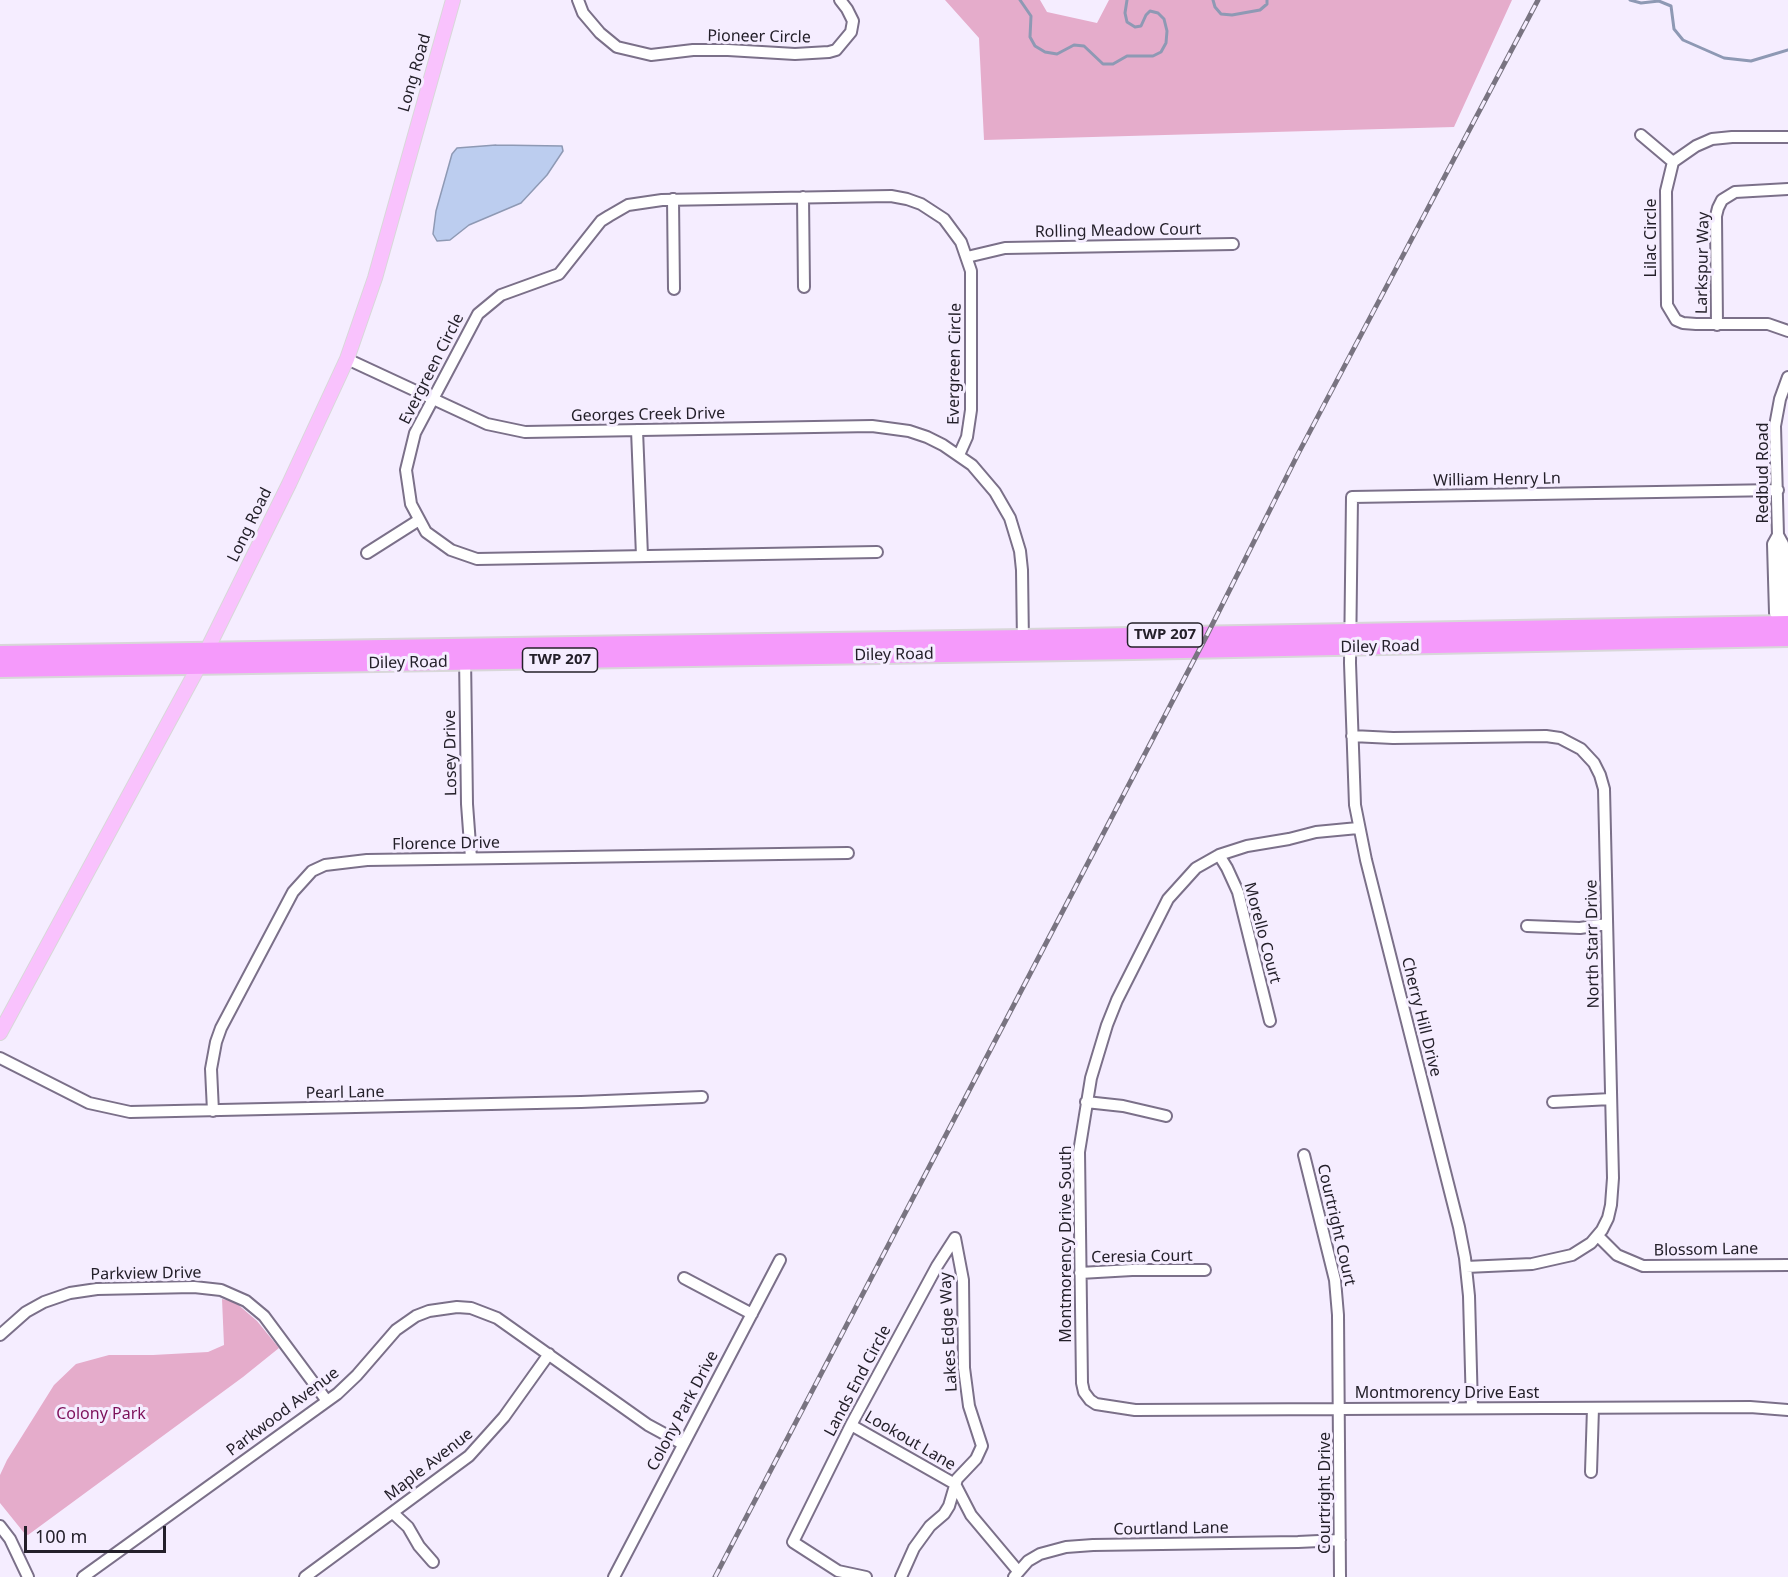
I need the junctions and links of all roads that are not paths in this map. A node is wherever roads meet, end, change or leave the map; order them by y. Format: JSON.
{"nodes":[{"id":1,"x":453,"y":0,"type":"edge"},
{"id":2,"x":578,"y":0,"type":"edge"},
{"id":3,"x":840,"y":0,"type":"edge"},
{"id":4,"x":1641,"y":135,"type":"dead end"},
{"id":5,"x":1788,"y":137,"type":"edge"},
{"id":6,"x":1673,"y":162,"type":"junction"},
{"id":7,"x":1788,"y":189,"type":"edge"},
{"id":8,"x":803,"y":197,"type":"junction"},
{"id":9,"x":673,"y":199,"type":"junction"},
{"id":10,"x":1233,"y":244,"type":"dead end"},
{"id":11,"x":967,"y":256,"type":"junction"},
{"id":12,"x":804,"y":286,"type":"dead end"},
{"id":13,"x":674,"y":289,"type":"dead end"},
{"id":14,"x":1716,"y":324,"type":"junction"},
{"id":15,"x":1788,"y":331,"type":"edge"},
{"id":16,"x":346,"y":359,"type":"junction"},
{"id":17,"x":1788,"y":376,"type":"edge"},
{"id":18,"x":433,"y":401,"type":"junction"},
{"id":19,"x":637,"y":430,"type":"junction"},
{"id":20,"x":959,"y":455,"type":"junction"},
{"id":21,"x":1778,"y":490,"type":"junction"},
{"id":22,"x":420,"y":520,"type":"junction"},
{"id":23,"x":877,"y":552,"type":"dead end"},
{"id":24,"x":367,"y":553,"type":"dead end"},
{"id":25,"x":642,"y":556,"type":"junction"},
{"id":26,"x":1784,"y":629,"type":"edge"},
{"id":27,"x":1351,"y":640,"type":"junction"},
{"id":28,"x":1023,"y":646,"type":"junction"},
{"id":29,"x":206,"y":651,"type":"junction"},
{"id":30,"x":0,"y":654,"type":"edge"},
{"id":31,"x":465,"y":654,"type":"junction"},
{"id":32,"x":199,"y":666,"type":"junction"},
{"id":33,"x":0,"y":669,"type":"edge"},
{"id":34,"x":1352,"y":736,"type":"junction"},
{"id":35,"x":1358,"y":828,"type":"junction"},
{"id":36,"x":848,"y":853,"type":"dead end"},
{"id":37,"x":1219,"y":855,"type":"junction"},
{"id":38,"x":471,"y":858,"type":"junction"},
{"id":39,"x":1607,"y":924,"type":"junction"},
{"id":40,"x":1527,"y":926,"type":"dead end"},
{"id":41,"x":1270,"y":1021,"type":"dead end"},
{"id":42,"x":0,"y":1033,"type":"edge"},
{"id":43,"x":0,"y":1058,"type":"edge"},
{"id":44,"x":702,"y":1096,"type":"dead end"},
{"id":45,"x":1611,"y":1099,"type":"junction"},
{"id":46,"x":1086,"y":1102,"type":"junction"},
{"id":47,"x":1553,"y":1102,"type":"dead end"},
{"id":48,"x":213,"y":1111,"type":"junction"},
{"id":49,"x":1166,"y":1116,"type":"dead end"},
{"id":50,"x":1304,"y":1155,"type":"dead end"},
{"id":51,"x":1598,"y":1236,"type":"junction"},
{"id":52,"x":955,"y":1238,"type":"joint"},
{"id":53,"x":780,"y":1260,"type":"dead end"},
{"id":54,"x":1788,"y":1265,"type":"edge"},
{"id":55,"x":1466,"y":1267,"type":"junction"},
{"id":56,"x":1205,"y":1270,"type":"dead end"},
{"id":57,"x":1080,"y":1273,"type":"junction"},
{"id":58,"x":684,"y":1278,"type":"dead end"},
{"id":59,"x":752,"y":1314,"type":"junction"},
{"id":60,"x":0,"y":1335,"type":"edge"},
{"id":61,"x":549,"y":1354,"type":"junction"},
{"id":62,"x":327,"y":1401,"type":"junction"},
{"id":63,"x":1107,"y":1406,"type":"joint"},
{"id":64,"x":1472,"y":1408,"type":"junction"},
{"id":65,"x":1593,"y":1408,"type":"junction"},
{"id":66,"x":1339,"y":1409,"type":"junction"},
{"id":67,"x":1788,"y":1410,"type":"edge"},
{"id":68,"x":851,"y":1425,"type":"junction"},
{"id":69,"x":683,"y":1444,"type":"junction"},
{"id":70,"x":1591,"y":1472,"type":"dead end"},
{"id":71,"x":955,"y":1484,"type":"junction"},
{"id":72,"x":393,"y":1512,"type":"junction"},
{"id":73,"x":0,"y":1526,"type":"edge"},
{"id":74,"x":1340,"y":1540,"type":"junction"},
{"id":75,"x":433,"y":1562,"type":"dead end"},
{"id":76,"x":1016,"y":1574,"type":"edge"},
{"id":77,"x":28,"y":1577,"type":"edge"},
{"id":78,"x":83,"y":1577,"type":"edge"},
{"id":79,"x":305,"y":1577,"type":"edge"},
{"id":80,"x":614,"y":1577,"type":"edge"},
{"id":81,"x":866,"y":1577,"type":"edge"},
{"id":82,"x":902,"y":1577,"type":"edge"},
{"id":83,"x":1340,"y":1577,"type":"edge"}],
"edges":[{"from":1,"to":16,"type":"main road","name":"Long Road"},
{"from":2,"to":3,"type":"street","name":"Pioneer Circle"},
{"from":4,"to":6,"type":"street"},
{"from":5,"to":6,"type":"street"},
{"from":6,"to":14,"type":"street","name":"Lilac Circle"},
{"from":7,"to":14,"type":"street","name":"Larkspur Way"},
{"from":8,"to":9,"type":"street","name":"Evergreen Circle"},
{"from":8,"to":11,"type":"street","name":"Evergreen Circle"},
{"from":8,"to":12,"type":"street"},
{"from":9,"to":13,"type":"street"},
{"from":9,"to":18,"type":"street","name":"Evergreen Circle"},
{"from":10,"to":11,"type":"street","name":"Rolling Meadow Court"},
{"from":11,"to":20,"type":"street","name":"Evergreen Circle"},
{"from":14,"to":15,"type":"street","name":"Lilac Circle"},
{"from":16,"to":18,"type":"street","name":"Georges Creek Drive"},
{"from":16,"to":29,"type":"main road","name":"Long Road"},
{"from":17,"to":21,"type":"street","name":"Redbud Road"},
{"from":18,"to":19,"type":"street","name":"Georges Creek Drive"},
{"from":18,"to":22,"type":"street","name":"Evergreen Circle"},
{"from":19,"to":20,"type":"street","name":"Georges Creek Drive"},
{"from":19,"to":25,"type":"street"},
{"from":20,"to":28,"type":"street"},
{"from":21,"to":26,"type":"street","name":"Redbud Road"},
{"from":21,"to":27,"type":"street","name":"William Henry Ln"},
{"from":22,"to":24,"type":"street"},
{"from":22,"to":25,"type":"street","name":"Evergreen Circle"},
{"from":23,"to":25,"type":"street","name":"Evergreen Circle"},
{"from":26,"to":27,"type":"highway","name":"Diley Road","number":"TWP 207"},
{"from":27,"to":28,"type":"highway","name":"Diley Road","number":"TWP 207"},
{"from":27,"to":34,"type":"street","name":"Cherry Hill Drive"},
{"from":28,"to":31,"type":"highway","name":"Diley Road","number":"TWP 207"},
{"from":29,"to":30,"type":"highway","name":"Diley Road","number":"TWP 207"},
{"from":29,"to":31,"type":"highway","name":"Diley Road","number":"TWP 207"},
{"from":29,"to":32,"type":"main road","name":"Long Road"},
{"from":31,"to":32,"type":"highway","name":"Diley Road","number":"TWP 207"},
{"from":31,"to":38,"type":"street","name":"Losey Drive"},
{"from":32,"to":33,"type":"highway","name":"Diley Road","number":"TWP 207"},
{"from":32,"to":42,"type":"main road","name":"Long Road"},
{"from":34,"to":35,"type":"street","name":"Cherry Hill Drive"},
{"from":34,"to":39,"type":"street","name":"North Starr Drive"},
{"from":35,"to":37,"type":"street","name":"Montmorency Drive South"},
{"from":35,"to":55,"type":"street","name":"Cherry Hill Drive"},
{"from":36,"to":38,"type":"street","name":"Florence Drive"},
{"from":37,"to":41,"type":"street","name":"Morello Court"},
{"from":37,"to":46,"type":"street","name":"Montmorency Drive South"},
{"from":38,"to":48,"type":"street","name":"Florence Drive"},
{"from":39,"to":40,"type":"street"},
{"from":39,"to":45,"type":"street","name":"North Starr Drive"},
{"from":43,"to":48,"type":"street","name":"Pearl Lane"},
{"from":44,"to":48,"type":"street","name":"Pearl Lane"},
{"from":45,"to":47,"type":"street"},
{"from":45,"to":51,"type":"street","name":"North Starr Drive"},
{"from":46,"to":49,"type":"street"},
{"from":46,"to":57,"type":"street","name":"Montmorency Drive South"},
{"from":50,"to":66,"type":"street","name":"Courtright Court"},
{"from":51,"to":54,"type":"street","name":"Blossom Lane"},
{"from":51,"to":55,"type":"street"},
{"from":52,"to":68,"type":"street","name":"Lands End Circle"},
{"from":52,"to":71,"type":"street","name":"Lakes Edge Way"},
{"from":53,"to":59,"type":"street","name":"Colony Park Drive"},
{"from":55,"to":64,"type":"street","name":"Cherry Hill Drive"},
{"from":56,"to":57,"type":"street","name":"Ceresia Court"},
{"from":57,"to":63,"type":"street","name":"Montmorency Drive South"},
{"from":58,"to":59,"type":"street"},
{"from":59,"to":69,"type":"street","name":"Colony Park Drive"},
{"from":60,"to":62,"type":"street","name":"Parkview Drive"},
{"from":61,"to":62,"type":"street","name":"Parkwood Avenue"},
{"from":61,"to":69,"type":"street","name":"Parkwood Avenue"},
{"from":61,"to":72,"type":"street","name":"Maple Avenue"},
{"from":62,"to":78,"type":"street","name":"Parkwood Avenue"},
{"from":63,"to":66,"type":"street","name":"Montmorency Drive East"},
{"from":64,"to":65,"type":"street","name":"Montmorency Drive East"},
{"from":64,"to":66,"type":"street","name":"Montmorency Drive East"},
{"from":65,"to":67,"type":"street","name":"Montmorency Drive East"},
{"from":65,"to":70,"type":"street"},
{"from":66,"to":74,"type":"street","name":"Courtright Drive"},
{"from":68,"to":71,"type":"street","name":"Lookout Lane"},
{"from":68,"to":81,"type":"street","name":"Lands End Circle"},
{"from":69,"to":80,"type":"street","name":"Colony Park Drive"},
{"from":71,"to":76,"type":"street","name":"Lookout Lane"},
{"from":71,"to":82,"type":"street","name":"Lakes Edge Way"},
{"from":72,"to":75,"type":"street"},
{"from":72,"to":79,"type":"street","name":"Maple Avenue"},
{"from":73,"to":77,"type":"street"},
{"from":74,"to":76,"type":"street","name":"Courtland Lane"},
{"from":74,"to":83,"type":"street","name":"Courtright Drive"}]}
